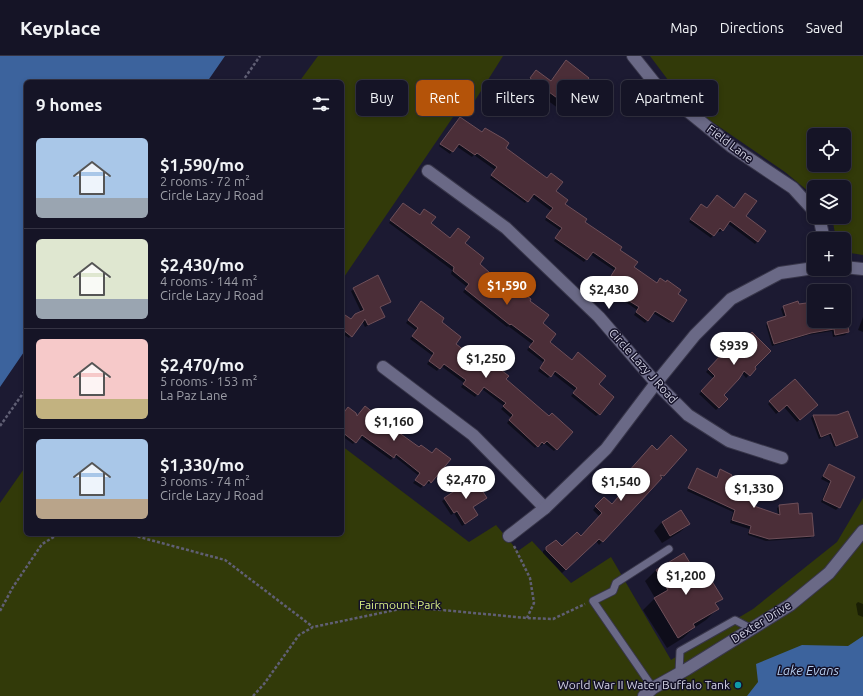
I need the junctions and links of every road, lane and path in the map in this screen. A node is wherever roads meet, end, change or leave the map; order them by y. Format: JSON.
{"nodes":[{"id":1,"x":260,"y":56,"type":"edge"},
{"id":2,"x":633,"y":56,"type":"edge"},
{"id":3,"x":243,"y":80,"type":"edge"},
{"id":4,"x":428,"y":171,"type":"dead end"},
{"id":5,"x":807,"y":203,"type":"edge"},
{"id":6,"x":851,"y":268,"type":"edge"},
{"id":7,"x":807,"y":269,"type":"edge"},
{"id":8,"x":863,"y":269,"type":"edge"},
{"id":9,"x":383,"y":367,"type":"dead end"},
{"id":10,"x":656,"y":383,"type":"junction"},
{"id":11,"x":24,"y":392,"type":"edge"},
{"id":12,"x":0,"y":426,"type":"edge"},
{"id":13,"x":782,"y":458,"type":"dead end"},
{"id":14,"x":545,"y":508,"type":"junction"},
{"id":15,"x":863,"y":531,"type":"edge"},
{"id":16,"x":56,"y":536,"type":"edge"},
{"id":17,"x":135,"y":536,"type":"edge"},
{"id":18,"x":509,"y":536,"type":"joint"},
{"id":19,"x":669,"y":549,"type":"dead end"},
{"id":20,"x":593,"y":601,"type":"junction"},
{"id":21,"x":0,"y":611,"type":"edge"},
{"id":22,"x":527,"y":618,"type":"junction"},
{"id":23,"x":313,"y":627,"type":"junction"},
{"id":24,"x":752,"y":628,"type":"junction"},
{"id":25,"x":679,"y":673,"type":"junction"},
{"id":26,"x":653,"y":688,"type":"junction"},
{"id":27,"x":253,"y":696,"type":"edge"},
{"id":28,"x":644,"y":696,"type":"edge"}],
"edges":[{"from":1,"to":3,"type":"path"},
{"from":2,"to":5,"type":"street","name":"Field Lane"},
{"from":4,"to":10,"type":"street","name":"Circle Lazy J Road"},
{"from":6,"to":8,"type":"street"},
{"from":7,"to":10,"type":"street"},
{"from":9,"to":14,"type":"street"},
{"from":10,"to":13,"type":"street","name":"Circle Lazy J Road"},
{"from":10,"to":14,"type":"street"},
{"from":11,"to":12,"type":"path"},
{"from":14,"to":18,"type":"street"},
{"from":15,"to":24,"type":"street","name":"Dexter Drive"},
{"from":16,"to":21,"type":"path"},
{"from":17,"to":23,"type":"path"},
{"from":18,"to":22,"type":"path"},
{"from":19,"to":20,"type":"lane"},
{"from":20,"to":22,"type":"path"},
{"from":20,"to":26,"type":"lane"},
{"from":22,"to":23,"type":"path"},
{"from":23,"to":27,"type":"path"},
{"from":24,"to":25,"type":"street","name":"Dexter Drive"},
{"from":24,"to":25,"type":"lane"},
{"from":25,"to":26,"type":"street","name":"Dexter Drive"},
{"from":26,"to":28,"type":"street","name":"Dexter Drive"}]}
